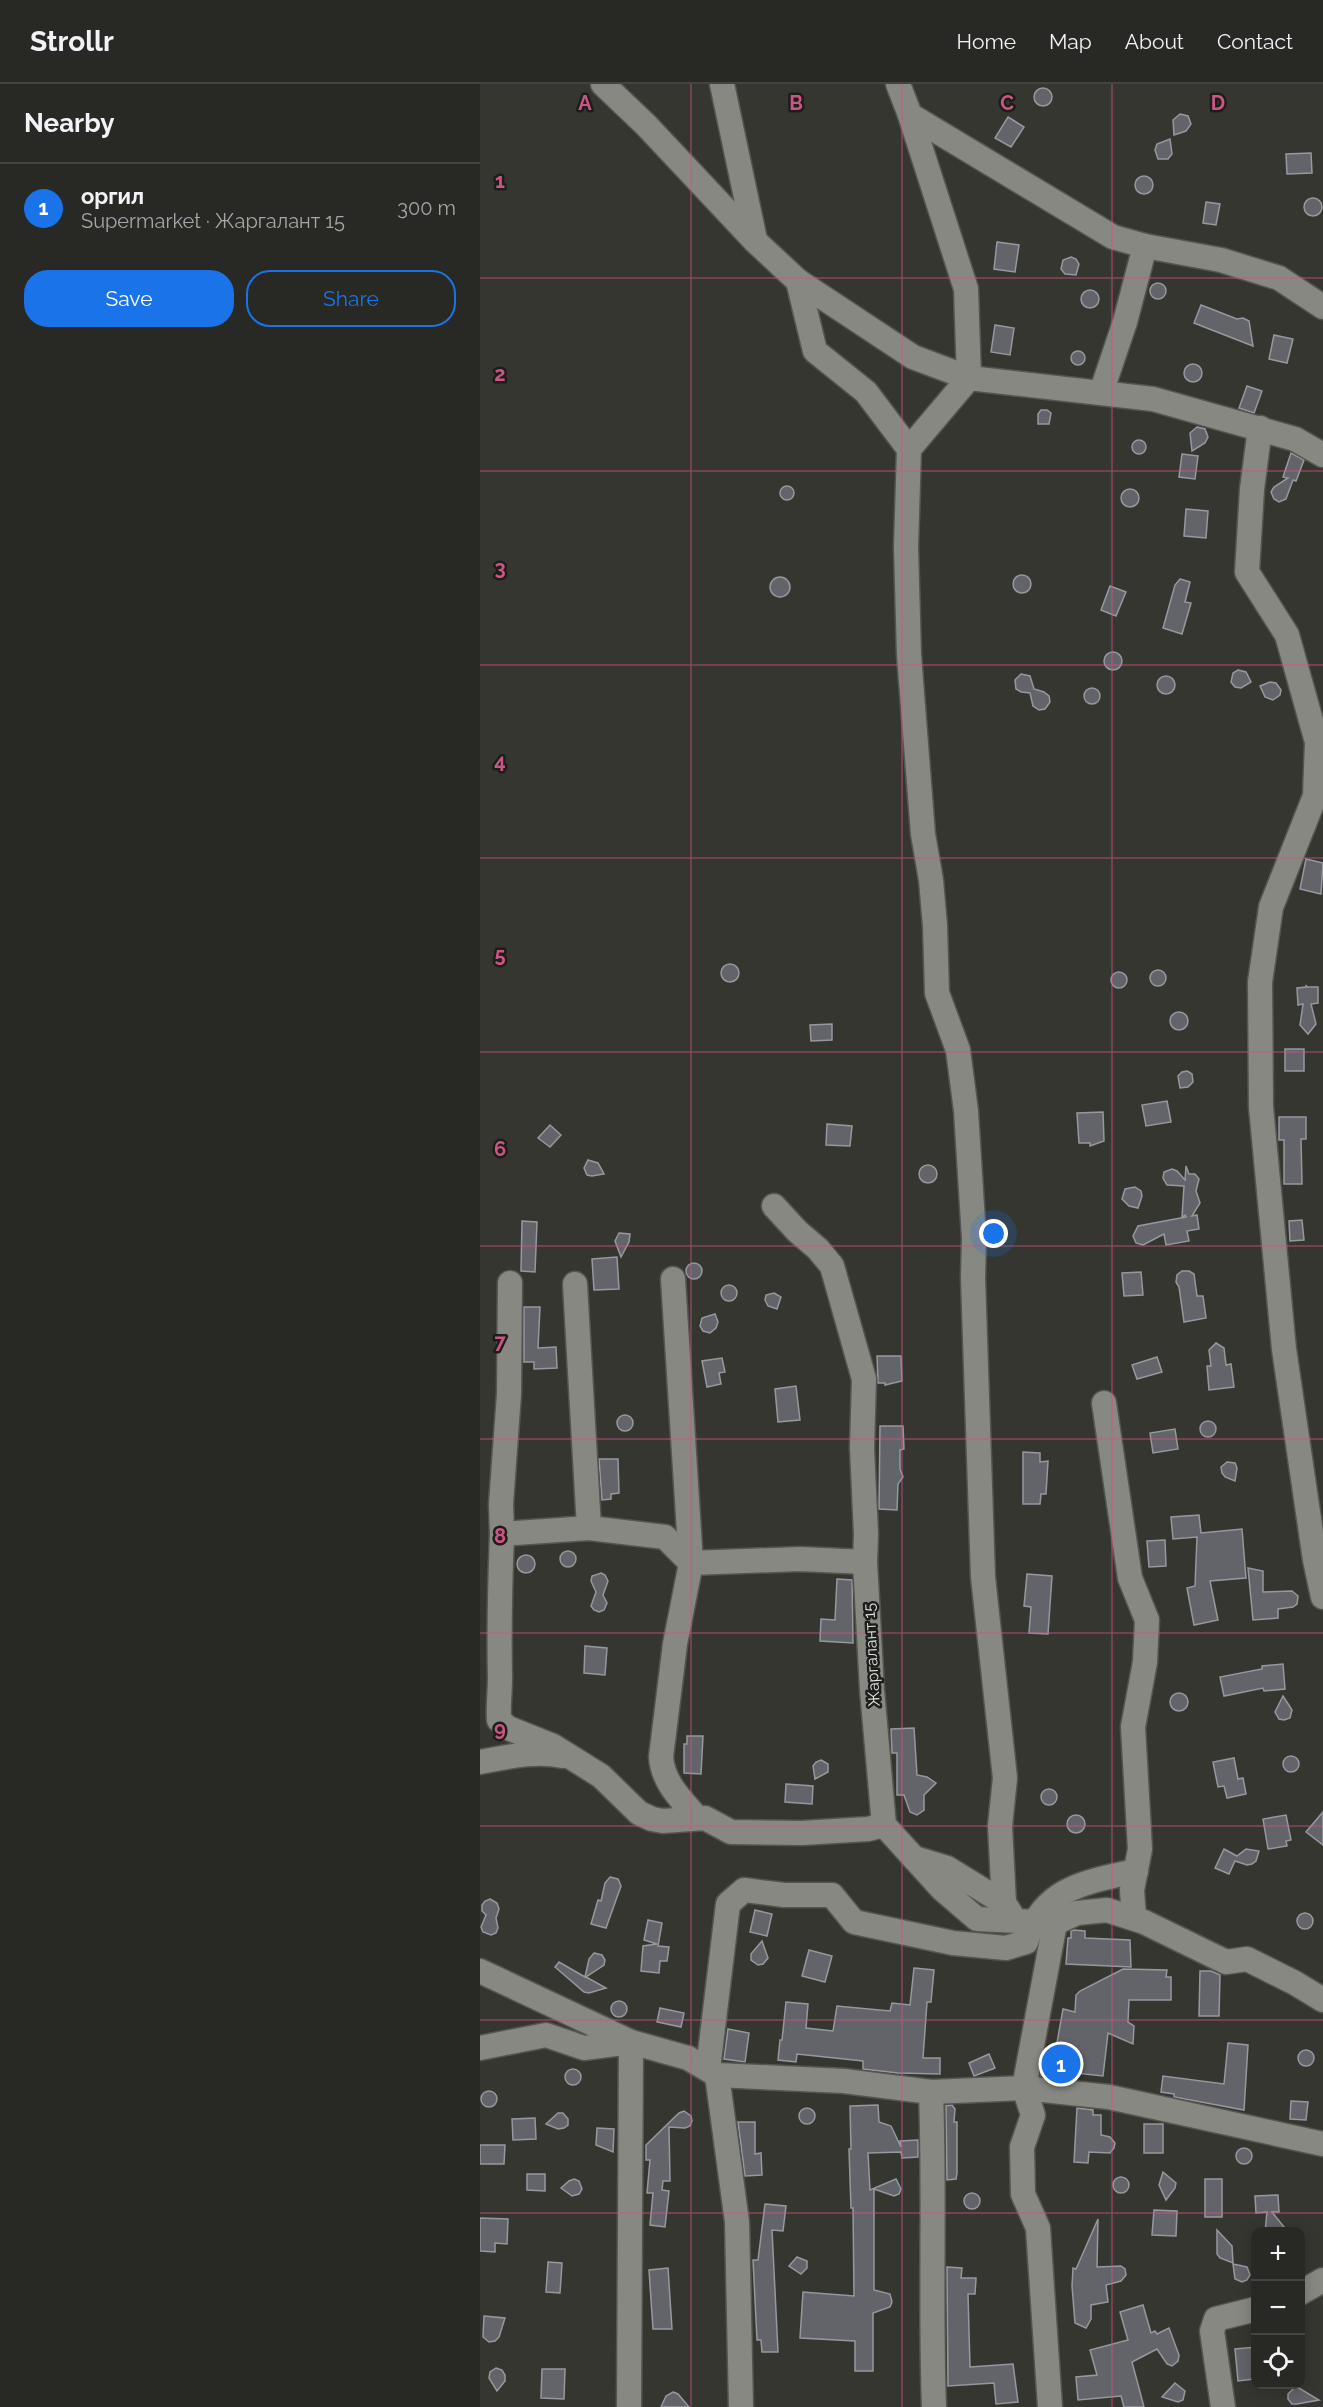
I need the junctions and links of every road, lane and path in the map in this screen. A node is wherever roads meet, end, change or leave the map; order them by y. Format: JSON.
{"nodes":[{"id":1,"x":603,"y":84,"type":"edge"},
{"id":2,"x":722,"y":84,"type":"edge"},
{"id":3,"x":898,"y":84,"type":"edge"},
{"id":4,"x":910,"y":115,"type":"junction"},
{"id":5,"x":755,"y":241,"type":"junction"},
{"id":6,"x":1145,"y":246,"type":"junction"},
{"id":7,"x":798,"y":281,"type":"junction"},
{"id":8,"x":1323,"y":306,"type":"edge"},
{"id":9,"x":969,"y":378,"type":"junction"},
{"id":10,"x":1101,"y":393,"type":"junction"},
{"id":11,"x":1260,"y":428,"type":"junction"},
{"id":12,"x":909,"y":449,"type":"junction"},
{"id":13,"x":1323,"y":455,"type":"edge"},
{"id":14,"x":774,"y":1206,"type":"dead end"},
{"id":15,"x":673,"y":1280,"type":"dead end"},
{"id":16,"x":510,"y":1283,"type":"dead end"},
{"id":17,"x":575,"y":1284,"type":"dead end"},
{"id":18,"x":1104,"y":1403,"type":"dead end"},
{"id":19,"x":588,"y":1528,"type":"junction"},
{"id":20,"x":502,"y":1534,"type":"junction"},
{"id":21,"x":865,"y":1562,"type":"junction"},
{"id":22,"x":691,"y":1563,"type":"junction"},
{"id":23,"x":1323,"y":1597,"type":"edge"},
{"id":24,"x":571,"y":1758,"type":"junction"},
{"id":25,"x":480,"y":1762,"type":"edge"},
{"id":26,"x":697,"y":1818,"type":"junction"},
{"id":27,"x":884,"y":1825,"type":"junction"},
{"id":28,"x":1136,"y":1870,"type":"junction"},
{"id":29,"x":1027,"y":1917,"type":"junction"},
{"id":30,"x":1134,"y":1918,"type":"junction"},
{"id":31,"x":480,"y":1971,"type":"edge"},
{"id":32,"x":1323,"y":2000,"type":"edge"},
{"id":33,"x":631,"y":2042,"type":"junction"},
{"id":34,"x":480,"y":2048,"type":"edge"},
{"id":35,"x":713,"y":2072,"type":"junction"},
{"id":36,"x":1024,"y":2088,"type":"junction"},
{"id":37,"x":931,"y":2092,"type":"junction"},
{"id":38,"x":1323,"y":2144,"type":"edge"},
{"id":39,"x":1323,"y":2280,"type":"edge"},
{"id":40,"x":1305,"y":2290,"type":"edge"},
{"id":41,"x":1251,"y":2310,"type":"edge"},
{"id":42,"x":629,"y":2407,"type":"edge"},
{"id":43,"x":741,"y":2407,"type":"edge"},
{"id":44,"x":934,"y":2407,"type":"edge"},
{"id":45,"x":1050,"y":2407,"type":"edge"},
{"id":46,"x":1223,"y":2407,"type":"edge"}],
"edges":[{"from":1,"to":5,"type":"street"},
{"from":2,"to":5,"type":"street"},
{"from":3,"to":4,"type":"street"},
{"from":4,"to":6,"type":"street"},
{"from":4,"to":9,"type":"street"},
{"from":5,"to":7,"type":"street"},
{"from":6,"to":8,"type":"street"},
{"from":6,"to":10,"type":"street"},
{"from":7,"to":9,"type":"street"},
{"from":7,"to":12,"type":"street"},
{"from":9,"to":10,"type":"street"},
{"from":9,"to":12,"type":"street"},
{"from":10,"to":11,"type":"street"},
{"from":11,"to":13,"type":"street"},
{"from":11,"to":23,"type":"street"},
{"from":12,"to":29,"type":"street"},
{"from":14,"to":21,"type":"street","name":"Жаргалант 15"},
{"from":15,"to":22,"type":"street"},
{"from":16,"to":20,"type":"street"},
{"from":17,"to":19,"type":"street"},
{"from":18,"to":28,"type":"street"},
{"from":19,"to":20,"type":"street"},
{"from":19,"to":22,"type":"street"},
{"from":20,"to":24,"type":"street"},
{"from":21,"to":22,"type":"street"},
{"from":21,"to":27,"type":"street","name":"Жаргалант 15"},
{"from":22,"to":26,"type":"street"},
{"from":24,"to":25,"type":"street"},
{"from":24,"to":26,"type":"street"},
{"from":26,"to":27,"type":"street"},
{"from":27,"to":29,"type":"street"},
{"from":28,"to":29,"type":"street"},
{"from":28,"to":30,"type":"street"},
{"from":29,"to":30,"type":"street"},
{"from":29,"to":35,"type":"street"},
{"from":29,"to":36,"type":"street"},
{"from":30,"to":32,"type":"street"},
{"from":31,"to":33,"type":"street"},
{"from":33,"to":34,"type":"street"},
{"from":33,"to":35,"type":"street"},
{"from":33,"to":42,"type":"street"},
{"from":35,"to":37,"type":"street"},
{"from":35,"to":43,"type":"street"},
{"from":36,"to":37,"type":"street"},
{"from":36,"to":38,"type":"street"},
{"from":36,"to":45,"type":"street"},
{"from":37,"to":44,"type":"street"},
{"from":39,"to":40,"type":"street"},
{"from":41,"to":46,"type":"street"}]}
